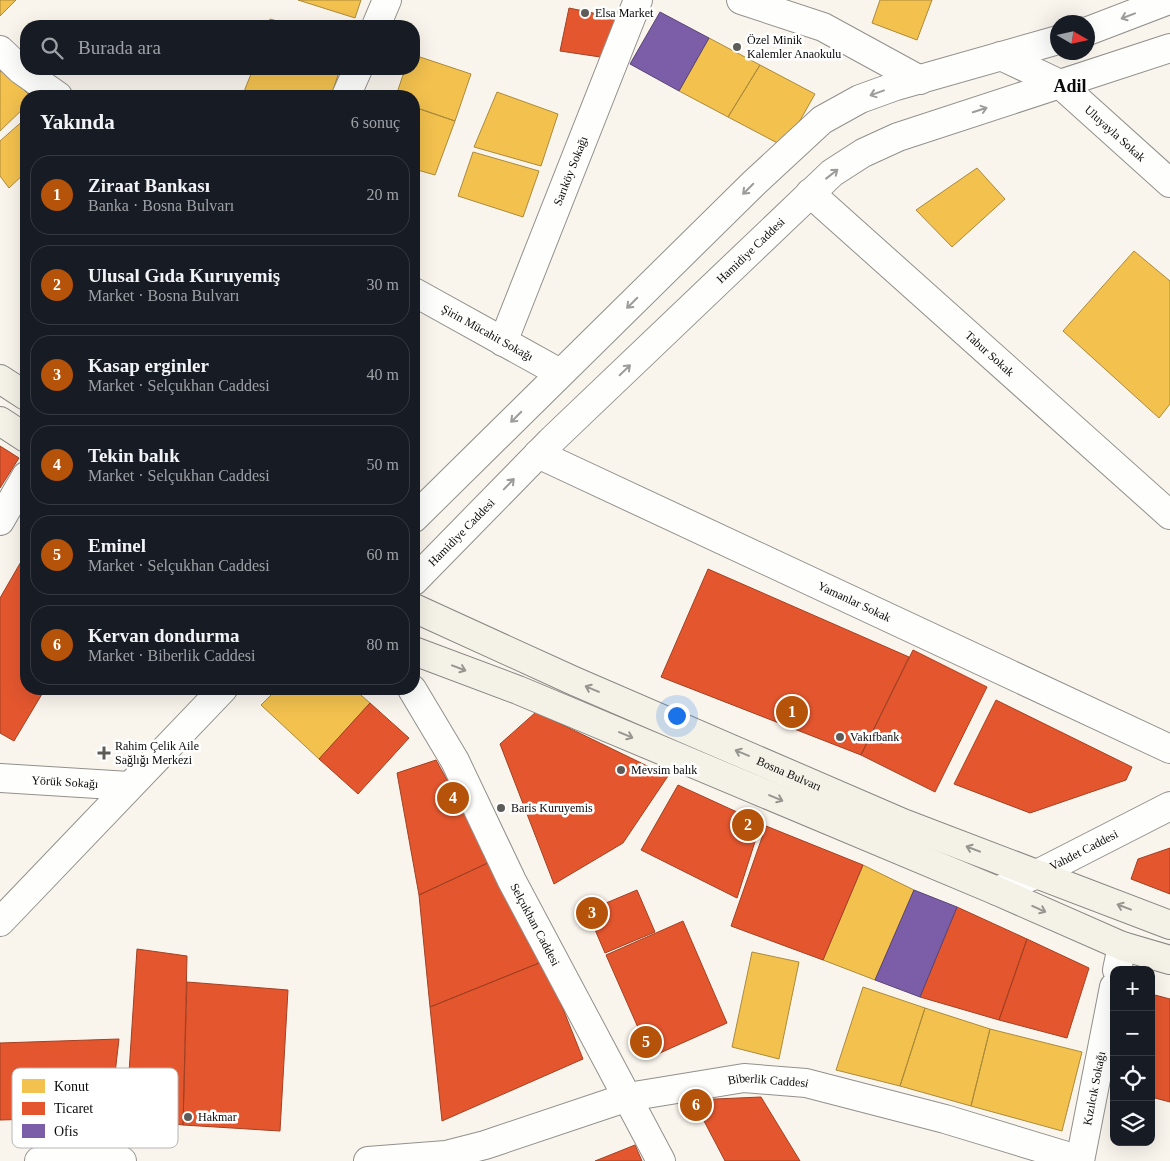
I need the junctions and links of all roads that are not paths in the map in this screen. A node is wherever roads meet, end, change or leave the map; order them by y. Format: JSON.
{"nodes":[{"id":1,"x":387,"y":0,"type":"edge"},
{"id":2,"x":638,"y":0,"type":"edge"},
{"id":3,"x":741,"y":0,"type":"edge"},
{"id":4,"x":1169,"y":0,"type":"edge"},
{"id":5,"x":379,"y":20,"type":"edge"},
{"id":6,"x":1095,"y":28,"type":"edge"},
{"id":7,"x":1050,"y":42,"type":"edge"},
{"id":8,"x":1170,"y":48,"type":"edge"},
{"id":9,"x":0,"y":50,"type":"edge"},
{"id":10,"x":1001,"y":56,"type":"junction"},
{"id":11,"x":20,"y":69,"type":"edge"},
{"id":12,"x":28,"y":75,"type":"edge"},
{"id":13,"x":355,"y":75,"type":"edge"},
{"id":14,"x":920,"y":80,"type":"junction"},
{"id":15,"x":1060,"y":84,"type":"junction"},
{"id":16,"x":49,"y":90,"type":"edge"},
{"id":17,"x":349,"y":90,"type":"edge"},
{"id":18,"x":1170,"y":183,"type":"edge"},
{"id":19,"x":810,"y":193,"type":"junction"},
{"id":20,"x":420,"y":295,"type":"edge"},
{"id":21,"x":503,"y":342,"type":"junction"},
{"id":22,"x":560,"y":374,"type":"junction"},
{"id":23,"x":0,"y":379,"type":"edge"},
{"id":24,"x":20,"y":392,"type":"edge"},
{"id":25,"x":0,"y":421,"type":"edge"},
{"id":26,"x":20,"y":434,"type":"edge"},
{"id":27,"x":538,"y":454,"type":"junction"},
{"id":28,"x":20,"y":486,"type":"edge"},
{"id":29,"x":420,"y":512,"type":"edge"},
{"id":30,"x":1170,"y":515,"type":"edge"},
{"id":31,"x":0,"y":520,"type":"edge"},
{"id":32,"x":420,"y":575,"type":"edge"},
{"id":33,"x":420,"y":611,"type":"edge"},
{"id":34,"x":420,"y":652,"type":"edge"},
{"id":35,"x":217,"y":695,"type":"edge"},
{"id":36,"x":416,"y":695,"type":"edge"},
{"id":37,"x":1170,"y":749,"type":"edge"},
{"id":38,"x":0,"y":778,"type":"edge"},
{"id":39,"x":129,"y":786,"type":"junction"},
{"id":40,"x":1170,"y":806,"type":"edge"},
{"id":41,"x":1037,"y":874,"type":"junction"},
{"id":42,"x":997,"y":891,"type":"junction"},
{"id":43,"x":0,"y":922,"type":"edge"},
{"id":44,"x":1170,"y":924,"type":"edge"},
{"id":45,"x":1120,"y":958,"type":"edge"},
{"id":46,"x":1170,"y":960,"type":"edge"},
{"id":47,"x":1110,"y":1007,"type":"edge"},
{"id":48,"x":628,"y":1097,"type":"junction"},
{"id":49,"x":447,"y":1158,"type":"edge"},
{"id":50,"x":1080,"y":1160,"type":"edge"},
{"id":51,"x":39,"y":1161,"type":"edge"},
{"id":52,"x":122,"y":1161,"type":"edge"},
{"id":53,"x":368,"y":1161,"type":"edge"},
{"id":54,"x":661,"y":1161,"type":"edge"}],
"edges":[{"from":1,"to":5,"type":"street"},
{"from":2,"to":21,"type":"street","name":"Sarıköy Sokağı"},
{"from":3,"to":14,"type":"street"},
{"from":4,"to":6,"type":"street","one_way":true},
{"from":7,"to":10,"type":"street"},
{"from":8,"to":15,"type":"street","name":"Hamidiye Caddesi"},
{"from":9,"to":11,"type":"street"},
{"from":10,"to":14,"type":"street"},
{"from":10,"to":15,"type":"street","name":"Uluyayla Sokak"},
{"from":12,"to":16,"type":"street"},
{"from":13,"to":17,"type":"street"},
{"from":14,"to":22,"type":"street","one_way":true},
{"from":15,"to":18,"type":"street","name":"Uluyayla Sokak"},
{"from":19,"to":15,"type":"street","name":"Hamidiye Caddesi","one_way":true},
{"from":27,"to":19,"type":"street","name":"Hamidiye Caddesi","one_way":true},
{"from":19,"to":30,"type":"street","name":"Tabur Sokak"},
{"from":20,"to":21,"type":"street","name":"Şirin Mücahit Sokağı"},
{"from":21,"to":22,"type":"street","name":"Şirin Mücahit Sokağı"},
{"from":22,"to":29,"type":"street","one_way":true},
{"from":23,"to":24,"type":"main road"},
{"from":25,"to":26,"type":"main road"},
{"from":32,"to":27,"type":"street","name":"Hamidiye Caddesi","one_way":true},
{"from":27,"to":37,"type":"street","name":"Yamanlar Sokak"},
{"from":28,"to":31,"type":"street"},
{"from":41,"to":33,"type":"main road","name":"Bosna Bulvarı","one_way":true},
{"from":34,"to":42,"type":"main road","one_way":true},
{"from":35,"to":39,"type":"street"},
{"from":36,"to":48,"type":"street","name":"Selçukhan Caddesi"},
{"from":38,"to":39,"type":"street","name":"Yörük Sokağı"},
{"from":39,"to":43,"type":"street"},
{"from":40,"to":41,"type":"street","name":"Vahdet Caddesi"},
{"from":41,"to":42,"type":"street","name":"Vahdet Caddesi"},
{"from":44,"to":41,"type":"main road","name":"Bosna Bulvarı","one_way":true},
{"from":42,"to":45,"type":"main road","one_way":true},
{"from":45,"to":46,"type":"main road"},
{"from":47,"to":50,"type":"street","name":"Kızılcık Sokağı"},
{"from":48,"to":49,"type":"street","name":"Biberlik Caddesi"},
{"from":48,"to":50,"type":"street","name":"Biberlik Caddesi"},
{"from":48,"to":54,"type":"street","name":"Selçukhan Caddesi"},
{"from":49,"to":53,"type":"street","name":"Biberlik Caddesi"},
{"from":51,"to":52,"type":"street"}]}
